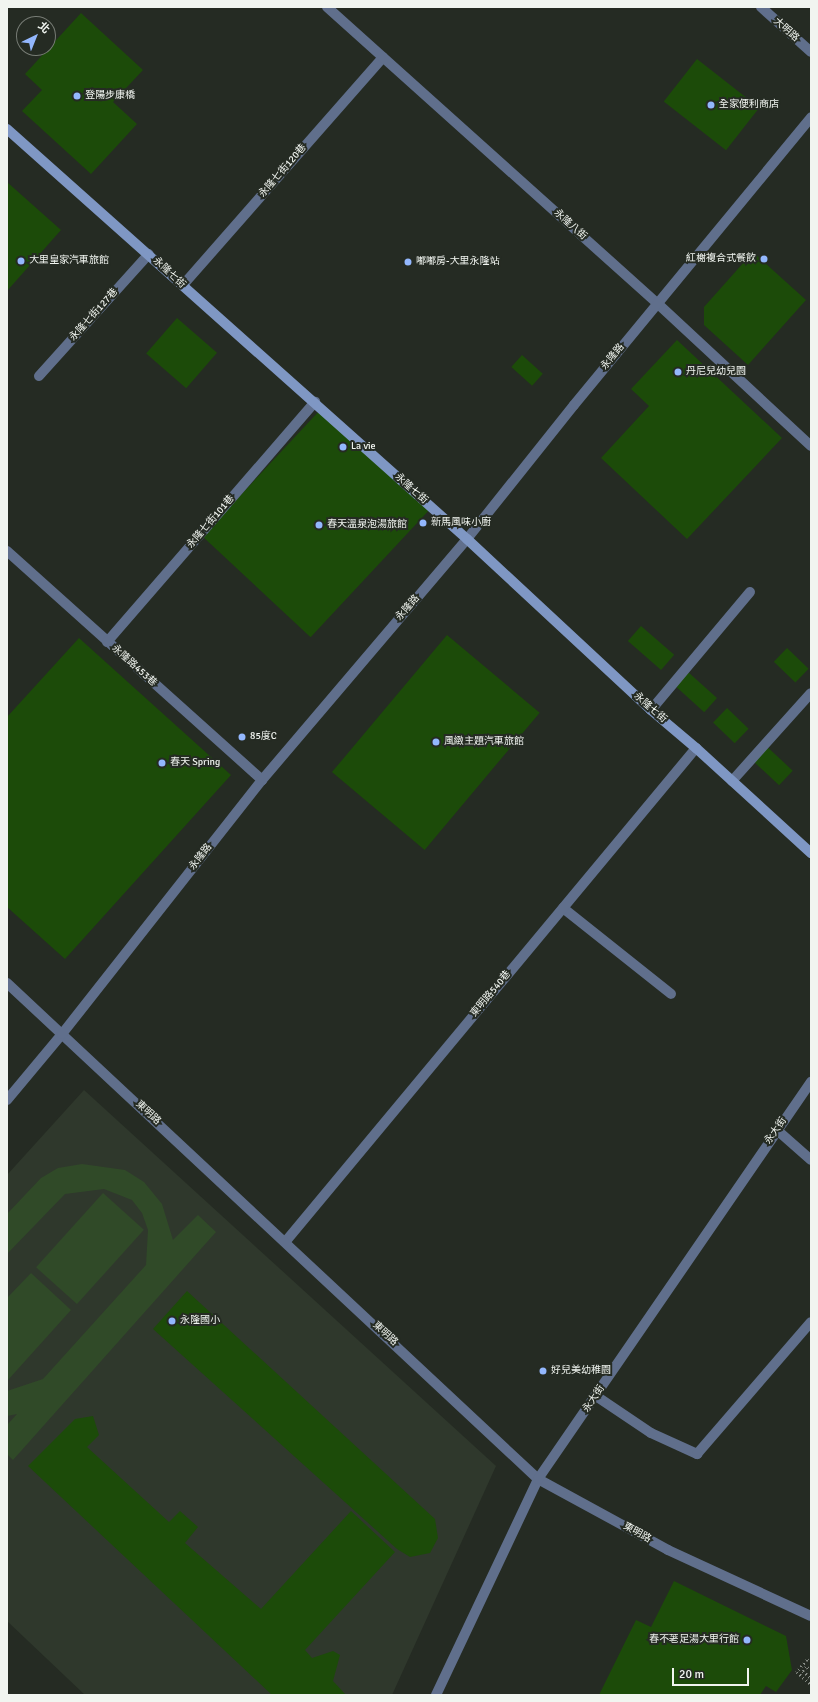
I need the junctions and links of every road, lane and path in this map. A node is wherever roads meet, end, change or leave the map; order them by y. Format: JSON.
{"nodes":[{"id":1,"x":327,"y":7,"type":"edge"},
{"id":2,"x":761,"y":7,"type":"edge"},
{"id":3,"x":811,"y":52,"type":"edge"},
{"id":4,"x":383,"y":56,"type":"junction"},
{"id":5,"x":811,"y":117,"type":"edge"},
{"id":6,"x":7,"y":129,"type":"edge"},
{"id":7,"x":149,"y":254,"type":"junction"},
{"id":8,"x":183,"y":286,"type":"junction"},
{"id":9,"x":658,"y":303,"type":"junction"},
{"id":10,"x":39,"y":376,"type":"dead end"},
{"id":11,"x":315,"y":402,"type":"junction"},
{"id":12,"x":811,"y":446,"type":"edge"},
{"id":13,"x":467,"y":539,"type":"junction"},
{"id":14,"x":7,"y":551,"type":"edge"},
{"id":15,"x":750,"y":592,"type":"dead end"},
{"id":16,"x":107,"y":642,"type":"junction"},
{"id":17,"x":811,"y":693,"type":"edge"},
{"id":18,"x":651,"y":710,"type":"junction"},
{"id":19,"x":696,"y":748,"type":"junction"},
{"id":20,"x":262,"y":780,"type":"junction"},
{"id":21,"x":732,"y":781,"type":"junction"},
{"id":22,"x":811,"y":853,"type":"edge"},
{"id":23,"x":563,"y":908,"type":"junction"},
{"id":24,"x":7,"y":982,"type":"edge"},
{"id":25,"x":671,"y":994,"type":"dead end"},
{"id":26,"x":62,"y":1034,"type":"junction"},
{"id":27,"x":811,"y":1082,"type":"edge"},
{"id":28,"x":7,"y":1100,"type":"edge"},
{"id":29,"x":777,"y":1130,"type":"junction"},
{"id":30,"x":811,"y":1160,"type":"edge"},
{"id":31,"x":286,"y":1241,"type":"junction"},
{"id":32,"x":811,"y":1322,"type":"edge"},
{"id":33,"x":596,"y":1396,"type":"junction"},
{"id":34,"x":538,"y":1479,"type":"junction"},
{"id":35,"x":811,"y":1616,"type":"edge"},
{"id":36,"x":811,"y":1663,"type":"edge"},
{"id":37,"x":811,"y":1671,"type":"edge"},
{"id":38,"x":811,"y":1678,"type":"edge"},
{"id":39,"x":811,"y":1684,"type":"edge"},
{"id":40,"x":437,"y":1694,"type":"edge"}],
"edges":[{"from":1,"to":4,"type":"street","name":"永隆八街"},
{"from":2,"to":3,"type":"street","name":"大明路"},
{"from":4,"to":8,"type":"street","name":"永隆七街120巷"},
{"from":4,"to":9,"type":"street","name":"永隆八街"},
{"from":5,"to":9,"type":"street","name":"永隆路"},
{"from":6,"to":7,"type":"street","name":"永隆七街"},
{"from":7,"to":8,"type":"street","name":"永隆七街"},
{"from":7,"to":10,"type":"street","name":"永隆七街127巷"},
{"from":8,"to":11,"type":"street","name":"永隆七街"},
{"from":9,"to":12,"type":"street","name":"永隆八街"},
{"from":9,"to":13,"type":"street","name":"永隆路"},
{"from":11,"to":13,"type":"street","name":"永隆七街"},
{"from":11,"to":16,"type":"street","name":"永隆七街101巷"},
{"from":13,"to":18,"type":"street","name":"永隆七街"},
{"from":13,"to":20,"type":"street","name":"永隆路"},
{"from":14,"to":16,"type":"street","name":"永隆路453巷"},
{"from":15,"to":18,"type":"street"},
{"from":16,"to":20,"type":"street","name":"永隆路453巷"},
{"from":17,"to":21,"type":"street"},
{"from":18,"to":19,"type":"street","name":"永隆七街"},
{"from":19,"to":21,"type":"street","name":"永隆七街"},
{"from":19,"to":23,"type":"street","name":"東明路540巷"},
{"from":20,"to":26,"type":"street","name":"永隆路"},
{"from":21,"to":22,"type":"street","name":"永隆七街"},
{"from":23,"to":25,"type":"street"},
{"from":23,"to":31,"type":"street","name":"東明路540巷"},
{"from":24,"to":26,"type":"street","name":"東明路"},
{"from":26,"to":28,"type":"street","name":"永隆路"},
{"from":26,"to":31,"type":"street","name":"東明路"},
{"from":27,"to":29,"type":"street","name":"永大街"},
{"from":29,"to":30,"type":"street"},
{"from":29,"to":33,"type":"street","name":"永大街"},
{"from":31,"to":34,"type":"street","name":"東明路"},
{"from":32,"to":33,"type":"street"},
{"from":33,"to":34,"type":"street","name":"永大街"},
{"from":34,"to":35,"type":"street","name":"東明路"},
{"from":34,"to":40,"type":"street","name":"永大街"},
{"from":36,"to":39,"type":"path"},
{"from":37,"to":38,"type":"path"}]}
